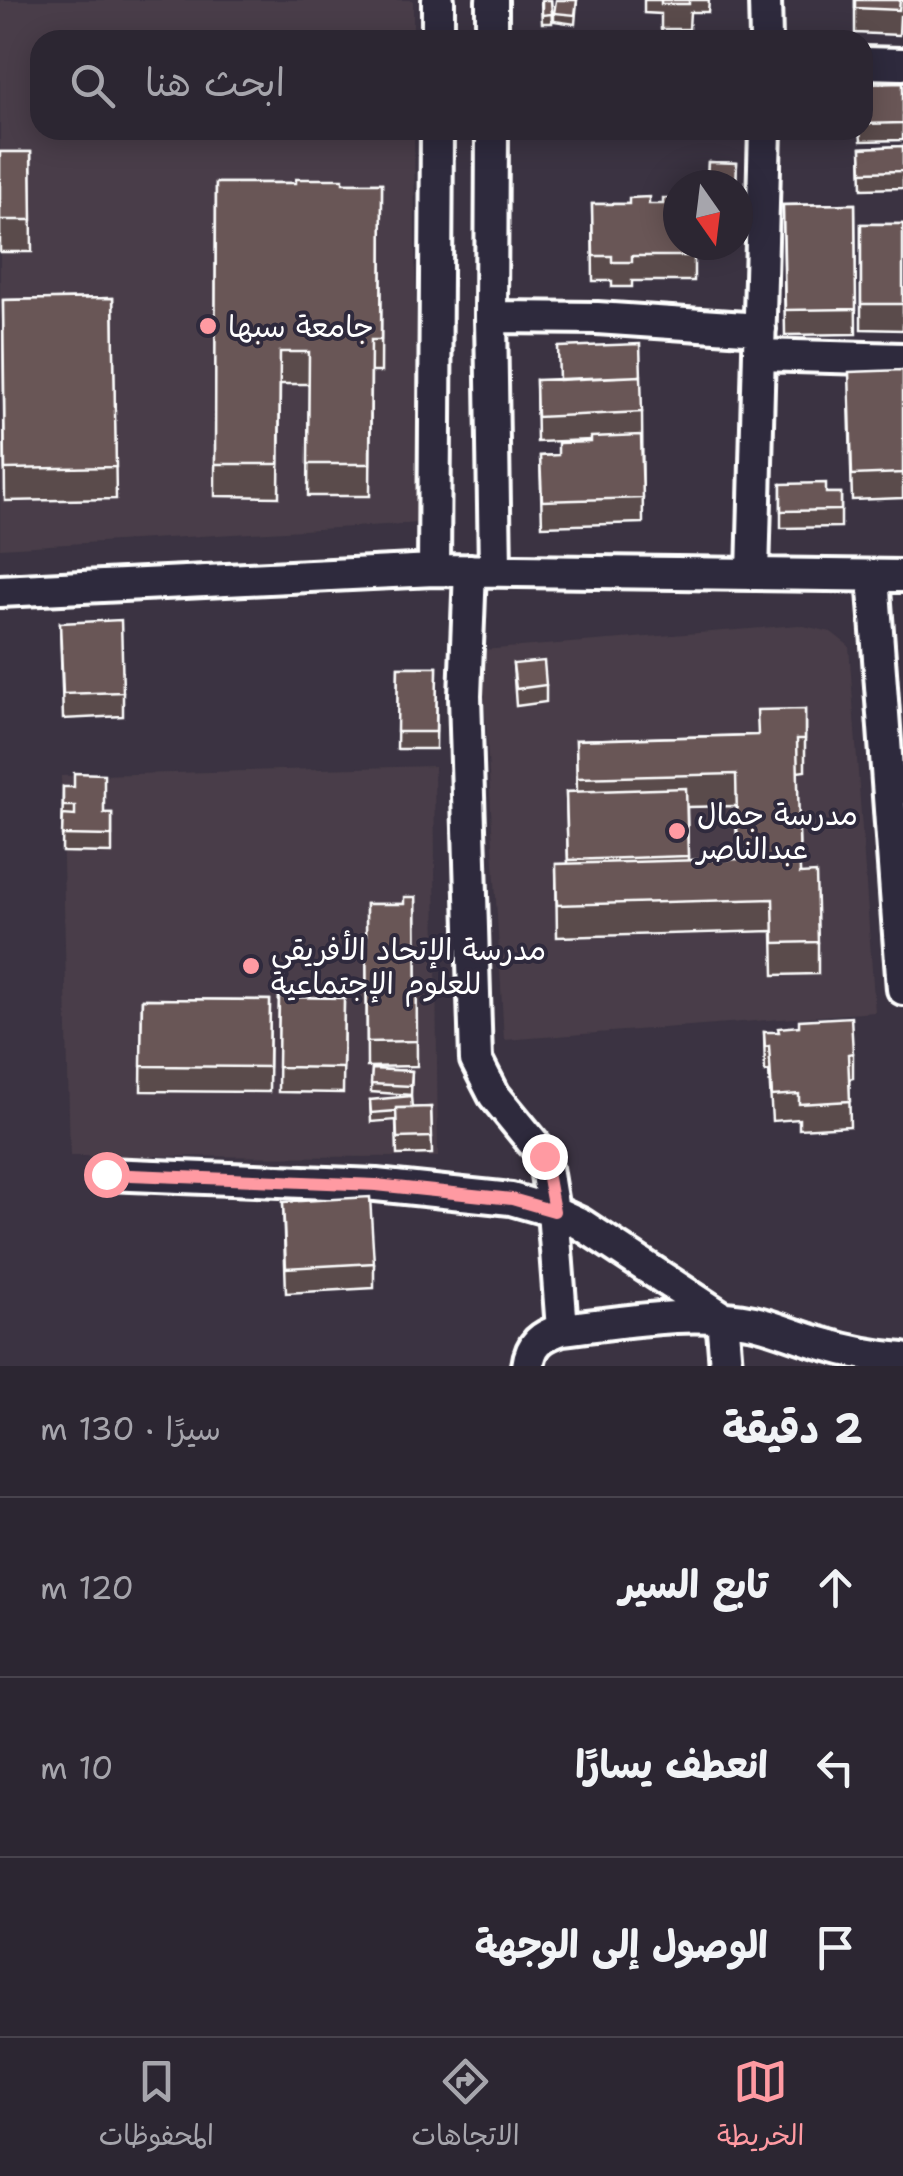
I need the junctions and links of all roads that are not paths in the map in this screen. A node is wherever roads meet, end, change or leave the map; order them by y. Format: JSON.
{"nodes":[{"id":1,"x":438,"y":0,"type":"edge"},
{"id":2,"x":492,"y":0,"type":"edge"},
{"id":3,"x":765,"y":0,"type":"edge"},
{"id":4,"x":438,"y":30,"type":"edge"},
{"id":5,"x":492,"y":30,"type":"edge"},
{"id":6,"x":766,"y":30,"type":"edge"},
{"id":7,"x":873,"y":63,"type":"edge"},
{"id":8,"x":903,"y":64,"type":"edge"},
{"id":9,"x":437,"y":140,"type":"edge"},
{"id":10,"x":492,"y":140,"type":"edge"},
{"id":11,"x":765,"y":140,"type":"edge"},
{"id":12,"x":491,"y":316,"type":"junction"},
{"id":13,"x":759,"y":342,"type":"junction"},
{"id":14,"x":903,"y":359,"type":"edge"},
{"id":15,"x":434,"y":570,"type":"junction"},
{"id":16,"x":482,"y":570,"type":"junction"},
{"id":17,"x":753,"y":574,"type":"junction"},
{"id":18,"x":888,"y":576,"type":"edge"},
{"id":19,"x":0,"y":591,"type":"edge"},
{"id":20,"x":903,"y":989,"type":"edge"},
{"id":21,"x":106,"y":1174,"type":"dead end"},
{"id":22,"x":554,"y":1211,"type":"junction"},
{"id":23,"x":722,"y":1318,"type":"junction"},
{"id":24,"x":562,"y":1329,"type":"junction"},
{"id":25,"x":903,"y":1359,"type":"edge"},
{"id":26,"x":528,"y":1366,"type":"edge"},
{"id":27,"x":726,"y":1366,"type":"edge"}],
"edges":[{"from":1,"to":4,"type":"street"},
{"from":2,"to":5,"type":"street"},
{"from":3,"to":6,"type":"street"},
{"from":7,"to":8,"type":"street"},
{"from":9,"to":15,"type":"street"},
{"from":10,"to":12,"type":"street"},
{"from":11,"to":13,"type":"street"},
{"from":12,"to":13,"type":"street"},
{"from":12,"to":16,"type":"street"},
{"from":13,"to":14,"type":"street"},
{"from":13,"to":17,"type":"street"},
{"from":15,"to":16,"type":"street"},
{"from":15,"to":19,"type":"street"},
{"from":16,"to":17,"type":"street"},
{"from":16,"to":22,"type":"street"},
{"from":17,"to":18,"type":"street"},
{"from":18,"to":20,"type":"street"},
{"from":21,"to":22,"type":"street"},
{"from":22,"to":23,"type":"street"},
{"from":22,"to":24,"type":"street"},
{"from":23,"to":24,"type":"street"},
{"from":23,"to":25,"type":"street"},
{"from":23,"to":27,"type":"street"},
{"from":24,"to":26,"type":"street"}]}
